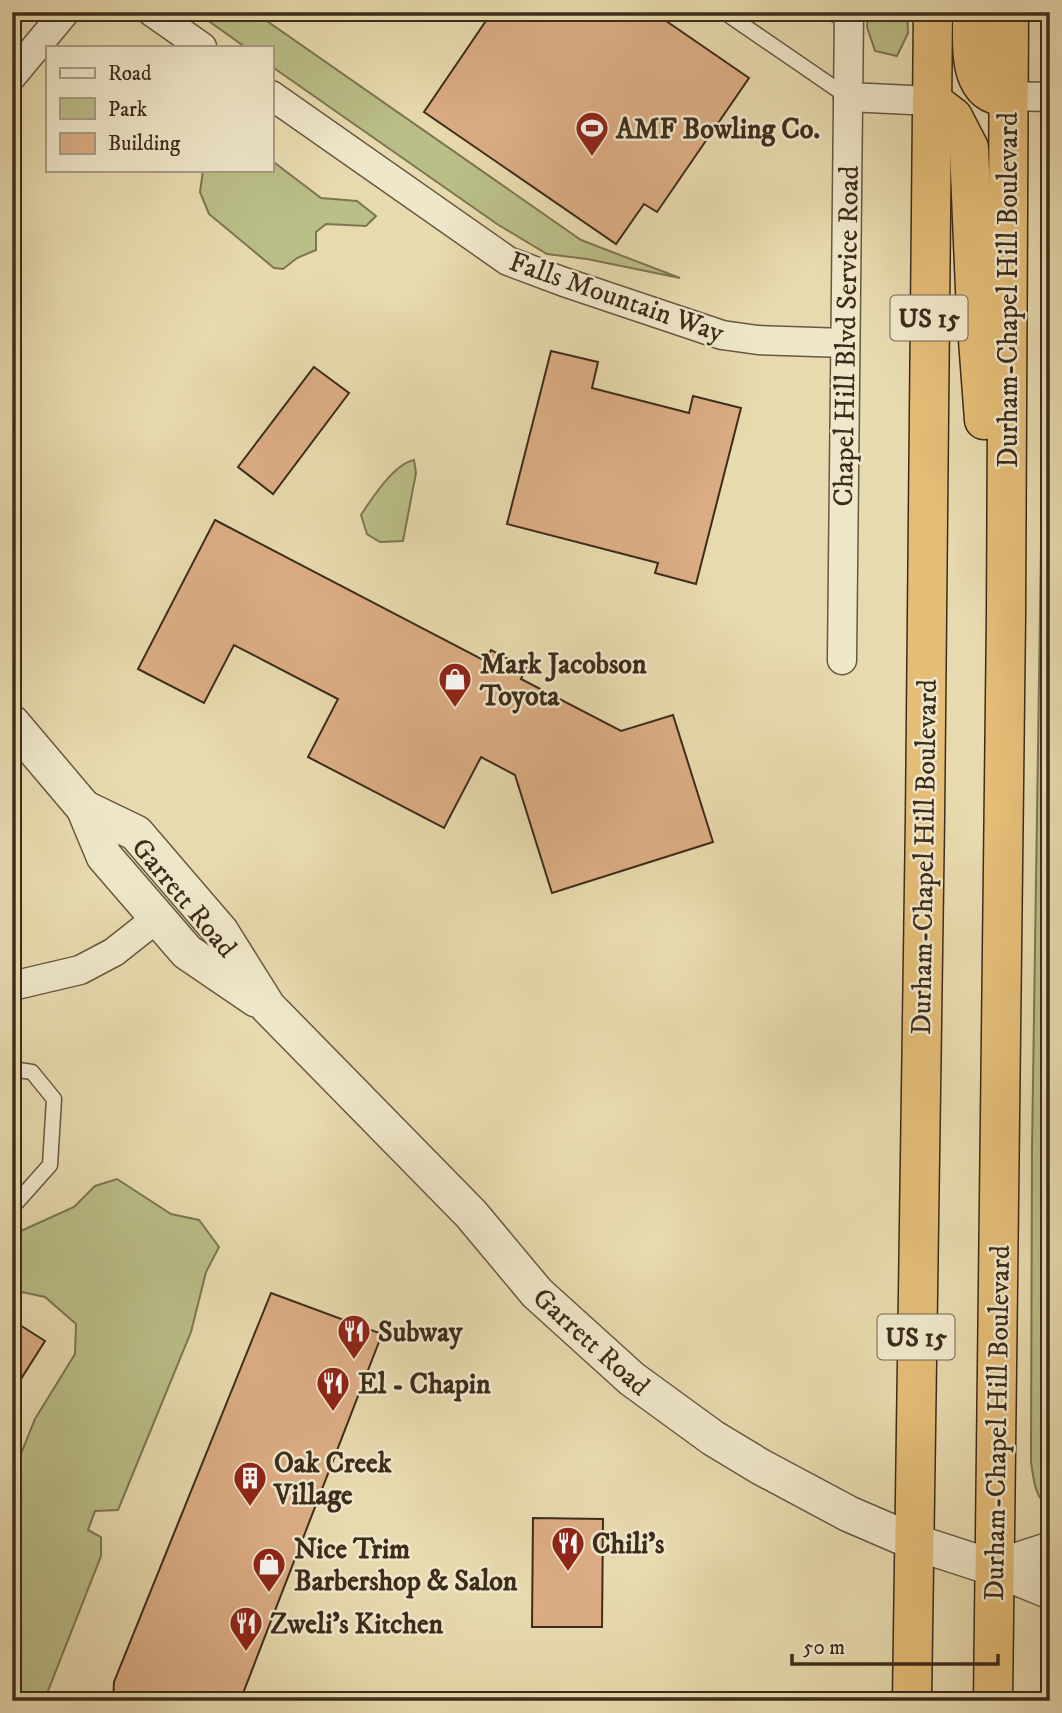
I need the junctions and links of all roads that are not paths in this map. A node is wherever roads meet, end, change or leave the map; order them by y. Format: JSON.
{"nodes":[{"id":1,"x":65,"y":12,"type":"edge"},
{"id":2,"x":152,"y":12,"type":"edge"},
{"id":3,"x":723,"y":12,"type":"edge"},
{"id":4,"x":933,"y":12,"type":"edge"},
{"id":5,"x":972,"y":12,"type":"edge"},
{"id":6,"x":1009,"y":12,"type":"edge"},
{"id":7,"x":842,"y":16,"type":"edge"},
{"id":8,"x":201,"y":46,"type":"edge"},
{"id":9,"x":12,"y":76,"type":"edge"},
{"id":10,"x":273,"y":96,"type":"edge"},
{"id":11,"x":1008,"y":96,"type":"junction"},
{"id":12,"x":848,"y":97,"type":"junction"},
{"id":13,"x":1050,"y":97,"type":"edge"},
{"id":14,"x":932,"y":101,"type":"junction"},
{"id":15,"x":845,"y":343,"type":"junction"},
{"id":16,"x":1006,"y":617,"type":"junction"},
{"id":17,"x":842,"y":660,"type":"dead end"},
{"id":18,"x":12,"y":723,"type":"edge"},
{"id":19,"x":84,"y":808,"type":"junction"},
{"id":20,"x":157,"y":918,"type":"junction"},
{"id":21,"x":12,"y":986,"type":"edge"},
{"id":22,"x":268,"y":1007,"type":"junction"},
{"id":23,"x":12,"y":1069,"type":"edge"},
{"id":24,"x":12,"y":1201,"type":"edge"},
{"id":25,"x":914,"y":1542,"type":"junction"},
{"id":26,"x":1050,"y":1550,"type":"edge"},
{"id":27,"x":994,"y":1568,"type":"junction"},
{"id":28,"x":1050,"y":1591,"type":"edge"},
{"id":29,"x":912,"y":1701,"type":"edge"},
{"id":30,"x":993,"y":1701,"type":"edge"}],
"edges":[{"from":1,"to":9,"type":"street"},
{"from":2,"to":8,"type":"street"},
{"from":3,"to":12,"type":"lane"},
{"from":4,"to":14,"type":"highway","name":"Durham-Chapel Hill Boulevard","number":"US 15"},
{"from":5,"to":11,"type":"highway"},
{"from":6,"to":11,"type":"highway","name":"Durham-Chapel Hill Boulevard","number":"US 15"},
{"from":7,"to":12,"type":"street","name":"Chapel Hill Blvd Service Road"},
{"from":10,"to":15,"type":"street","name":"Falls Mountain Way"},
{"from":11,"to":13,"type":"street"},
{"from":11,"to":16,"type":"highway","name":"Durham-Chapel Hill Boulevard","number":"US 15"},
{"from":12,"to":14,"type":"street"},
{"from":12,"to":15,"type":"street","name":"Chapel Hill Blvd Service Road"},
{"from":14,"to":16,"type":"highway"},
{"from":14,"to":25,"type":"highway","name":"Durham-Chapel Hill Boulevard","number":"US 15"},
{"from":15,"to":17,"type":"street","name":"Chapel Hill Blvd Service Road"},
{"from":16,"to":27,"type":"highway","name":"Durham-Chapel Hill Boulevard","number":"US 15"},
{"from":18,"to":19,"type":"street","name":"Garrett Road"},
{"from":19,"to":20,"type":"street","name":"Garrett Road"},
{"from":19,"to":22,"type":"street","name":"Garrett Road"},
{"from":20,"to":21,"type":"street"},
{"from":20,"to":22,"type":"street","name":"Garrett Road"},
{"from":22,"to":25,"type":"street","name":"Garrett Road"},
{"from":23,"to":24,"type":"lane"},
{"from":25,"to":27,"type":"street","name":"Garrett Road"},
{"from":25,"to":29,"type":"highway","name":"Durham-Chapel Hill Boulevard","number":"US 15"},
{"from":26,"to":27,"type":"street"},
{"from":27,"to":28,"type":"street","name":"Garrett Road"},
{"from":27,"to":30,"type":"highway","name":"Durham-Chapel Hill Boulevard","number":"US 15"}]}
